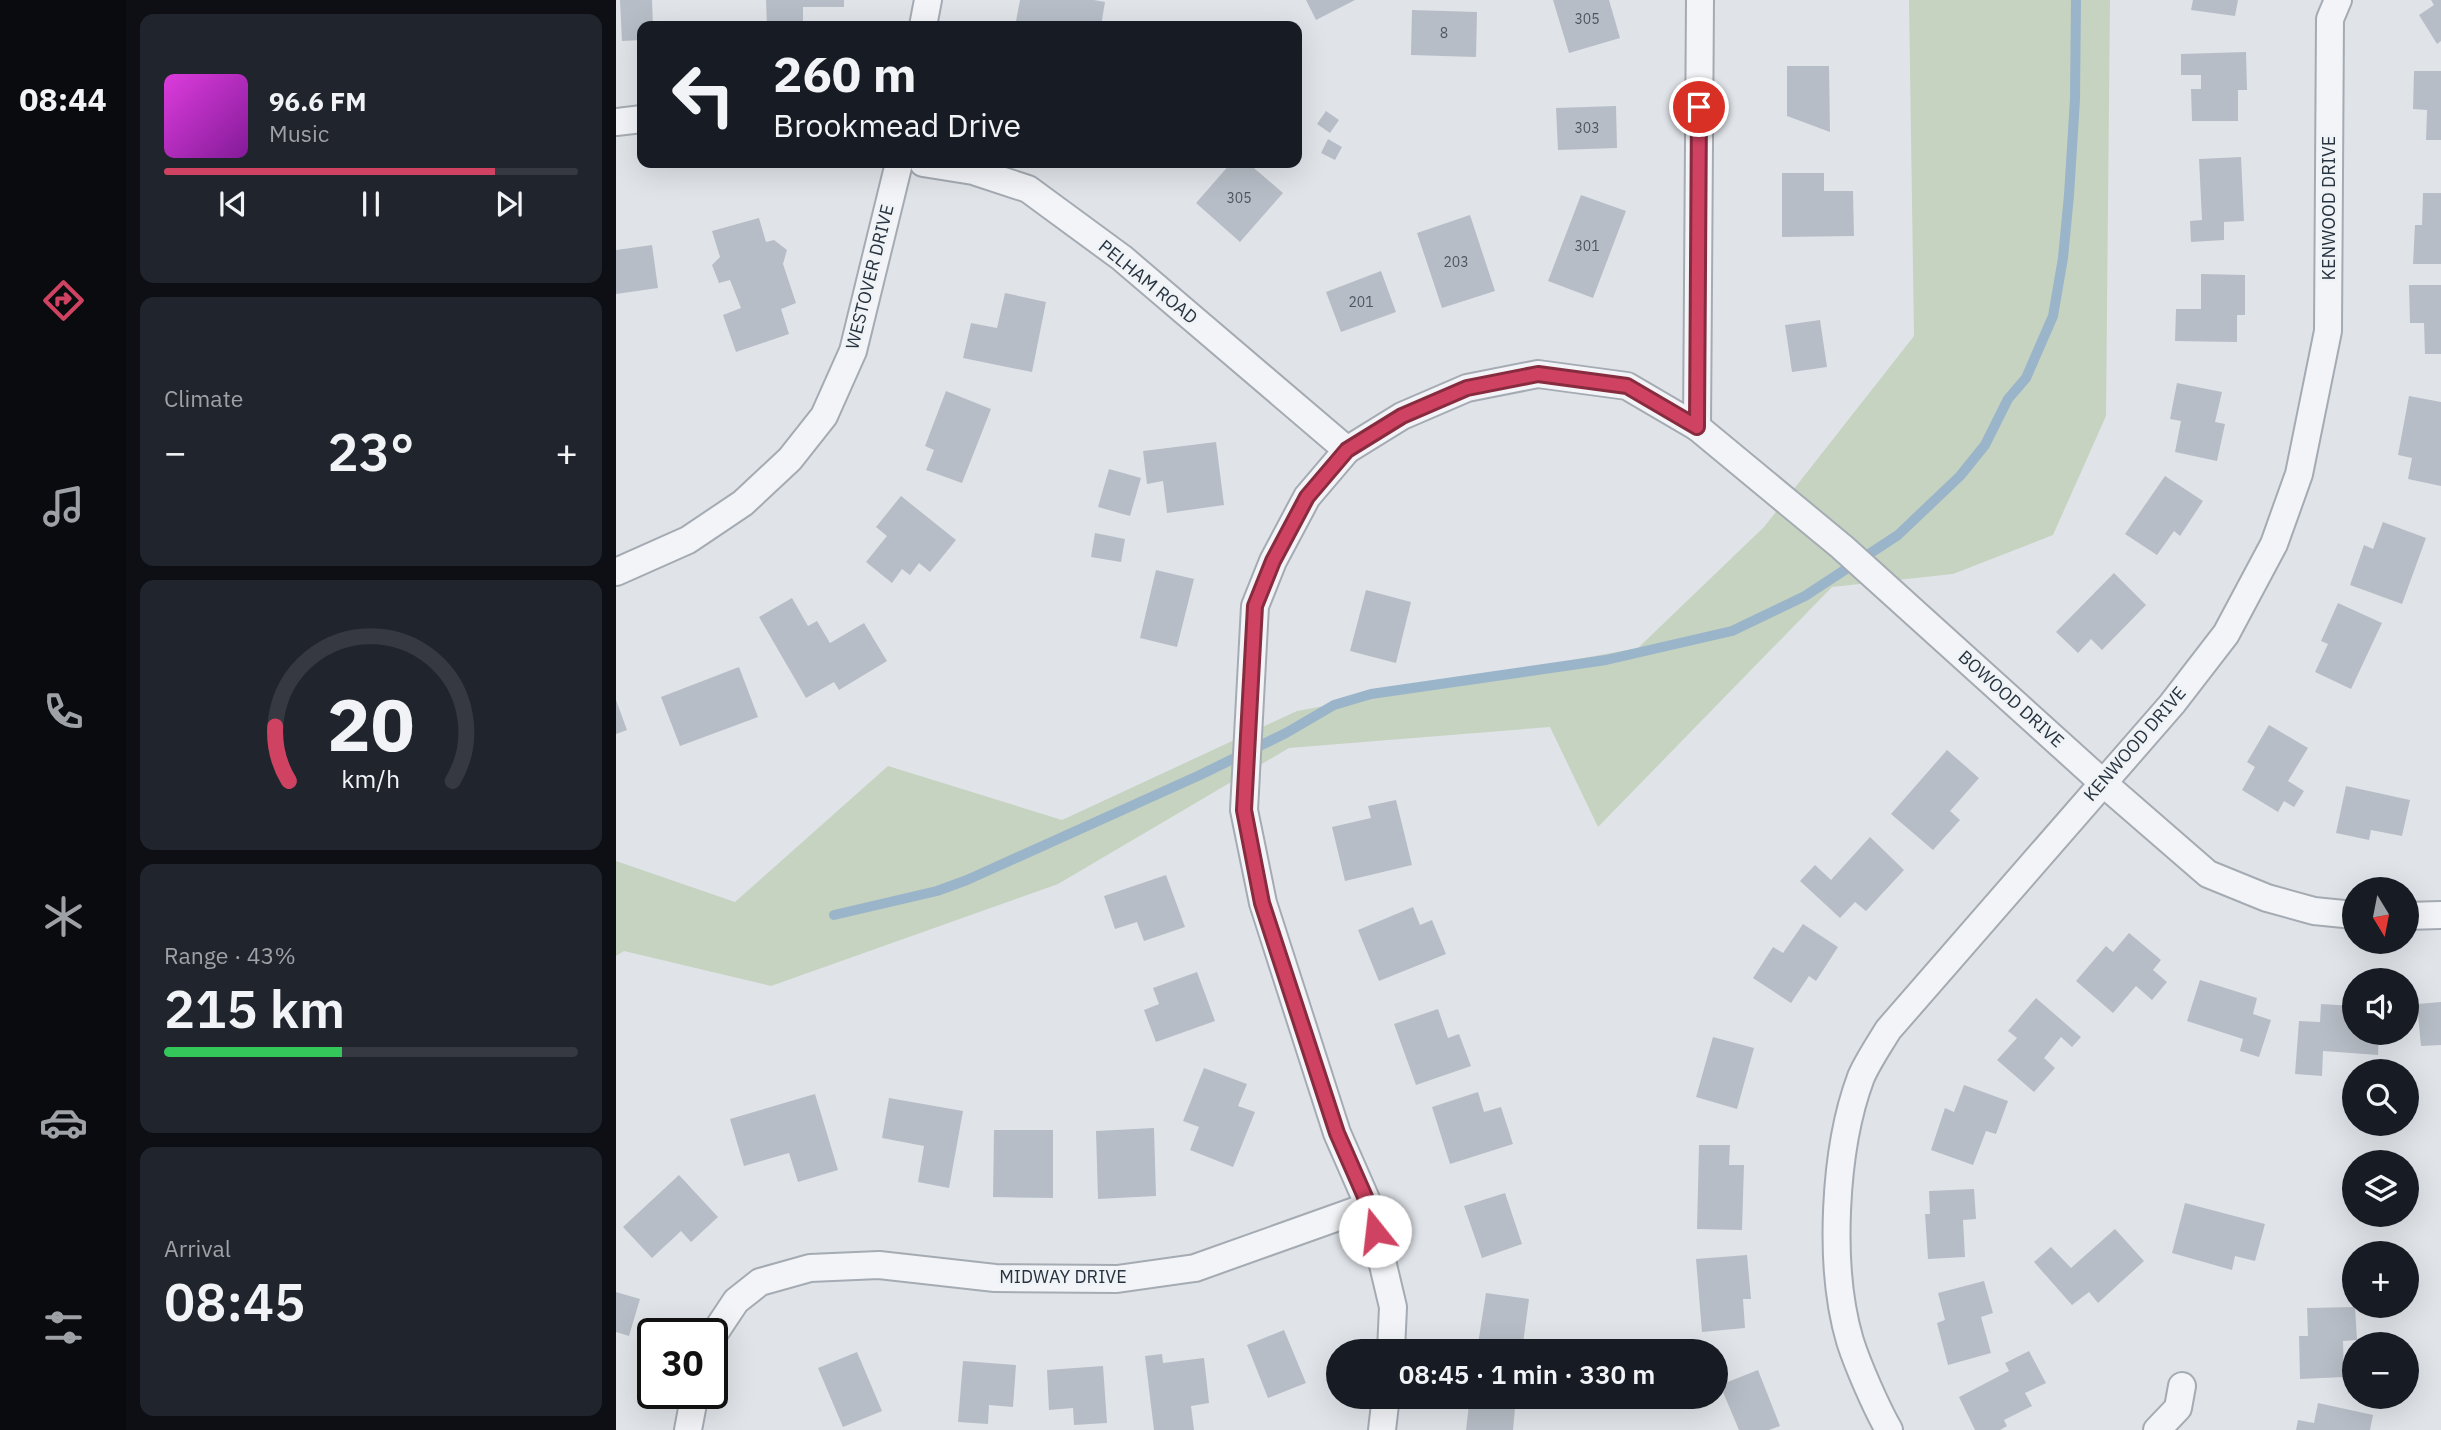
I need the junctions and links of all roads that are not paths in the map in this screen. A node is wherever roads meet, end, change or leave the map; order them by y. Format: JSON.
{"nodes":[{"id":1,"x":928,"y":0,"type":"edge"},
{"id":2,"x":1700,"y":0,"type":"edge"},
{"id":3,"x":2338,"y":0,"type":"edge"},
{"id":4,"x":924,"y":21,"type":"edge"},
{"id":5,"x":637,"y":120,"type":"edge"},
{"id":6,"x":616,"y":122,"type":"edge"},
{"id":7,"x":897,"y":168,"type":"edge"},
{"id":8,"x":954,"y":168,"type":"edge"},
{"id":9,"x":1697,"y":427,"type":"junction"},
{"id":10,"x":1347,"y":450,"type":"junction"},
{"id":11,"x":616,"y":572,"type":"edge"},
{"id":12,"x":2102,"y":782,"type":"junction"},
{"id":13,"x":2342,"y":914,"type":"edge"},
{"id":14,"x":2441,"y":915,"type":"edge"},
{"id":15,"x":2419,"y":916,"type":"edge"},
{"id":16,"x":1369,"y":1206,"type":"junction"},
{"id":17,"x":725,"y":1318,"type":"edge"},
{"id":18,"x":1392,"y":1339,"type":"edge"},
{"id":19,"x":2182,"y":1386,"type":"dead end"},
{"id":20,"x":692,"y":1409,"type":"edge"},
{"id":21,"x":1384,"y":1409,"type":"edge"},
{"id":22,"x":688,"y":1430,"type":"edge"},
{"id":23,"x":1382,"y":1430,"type":"edge"},
{"id":24,"x":1889,"y":1430,"type":"edge"},
{"id":25,"x":2157,"y":1430,"type":"edge"}],
"edges":[{"from":1,"to":4,"type":"street"},
{"from":2,"to":9,"type":"street"},
{"from":3,"to":12,"type":"street","name":"KENWOOD DRIVE"},
{"from":5,"to":6,"type":"street"},
{"from":7,"to":11,"type":"street","name":"WESTOVER DRIVE"},
{"from":8,"to":10,"type":"street","name":"PELHAM ROAD"},
{"from":9,"to":10,"type":"street","name":"BOWOOD DRIVE"},
{"from":9,"to":12,"type":"street","name":"BOWOOD DRIVE"},
{"from":10,"to":16,"type":"street","name":"BOWOOD DRIVE"},
{"from":12,"to":13,"type":"street","name":"BOWOOD DRIVE"},
{"from":12,"to":24,"type":"street","name":"KENWOOD DRIVE"},
{"from":14,"to":15,"type":"street"},
{"from":16,"to":17,"type":"street","name":"MIDWAY DRIVE"},
{"from":16,"to":18,"type":"street","name":"BOWOOD DRIVE"},
{"from":19,"to":25,"type":"street"},
{"from":20,"to":22,"type":"street"},
{"from":21,"to":23,"type":"street"}]}
